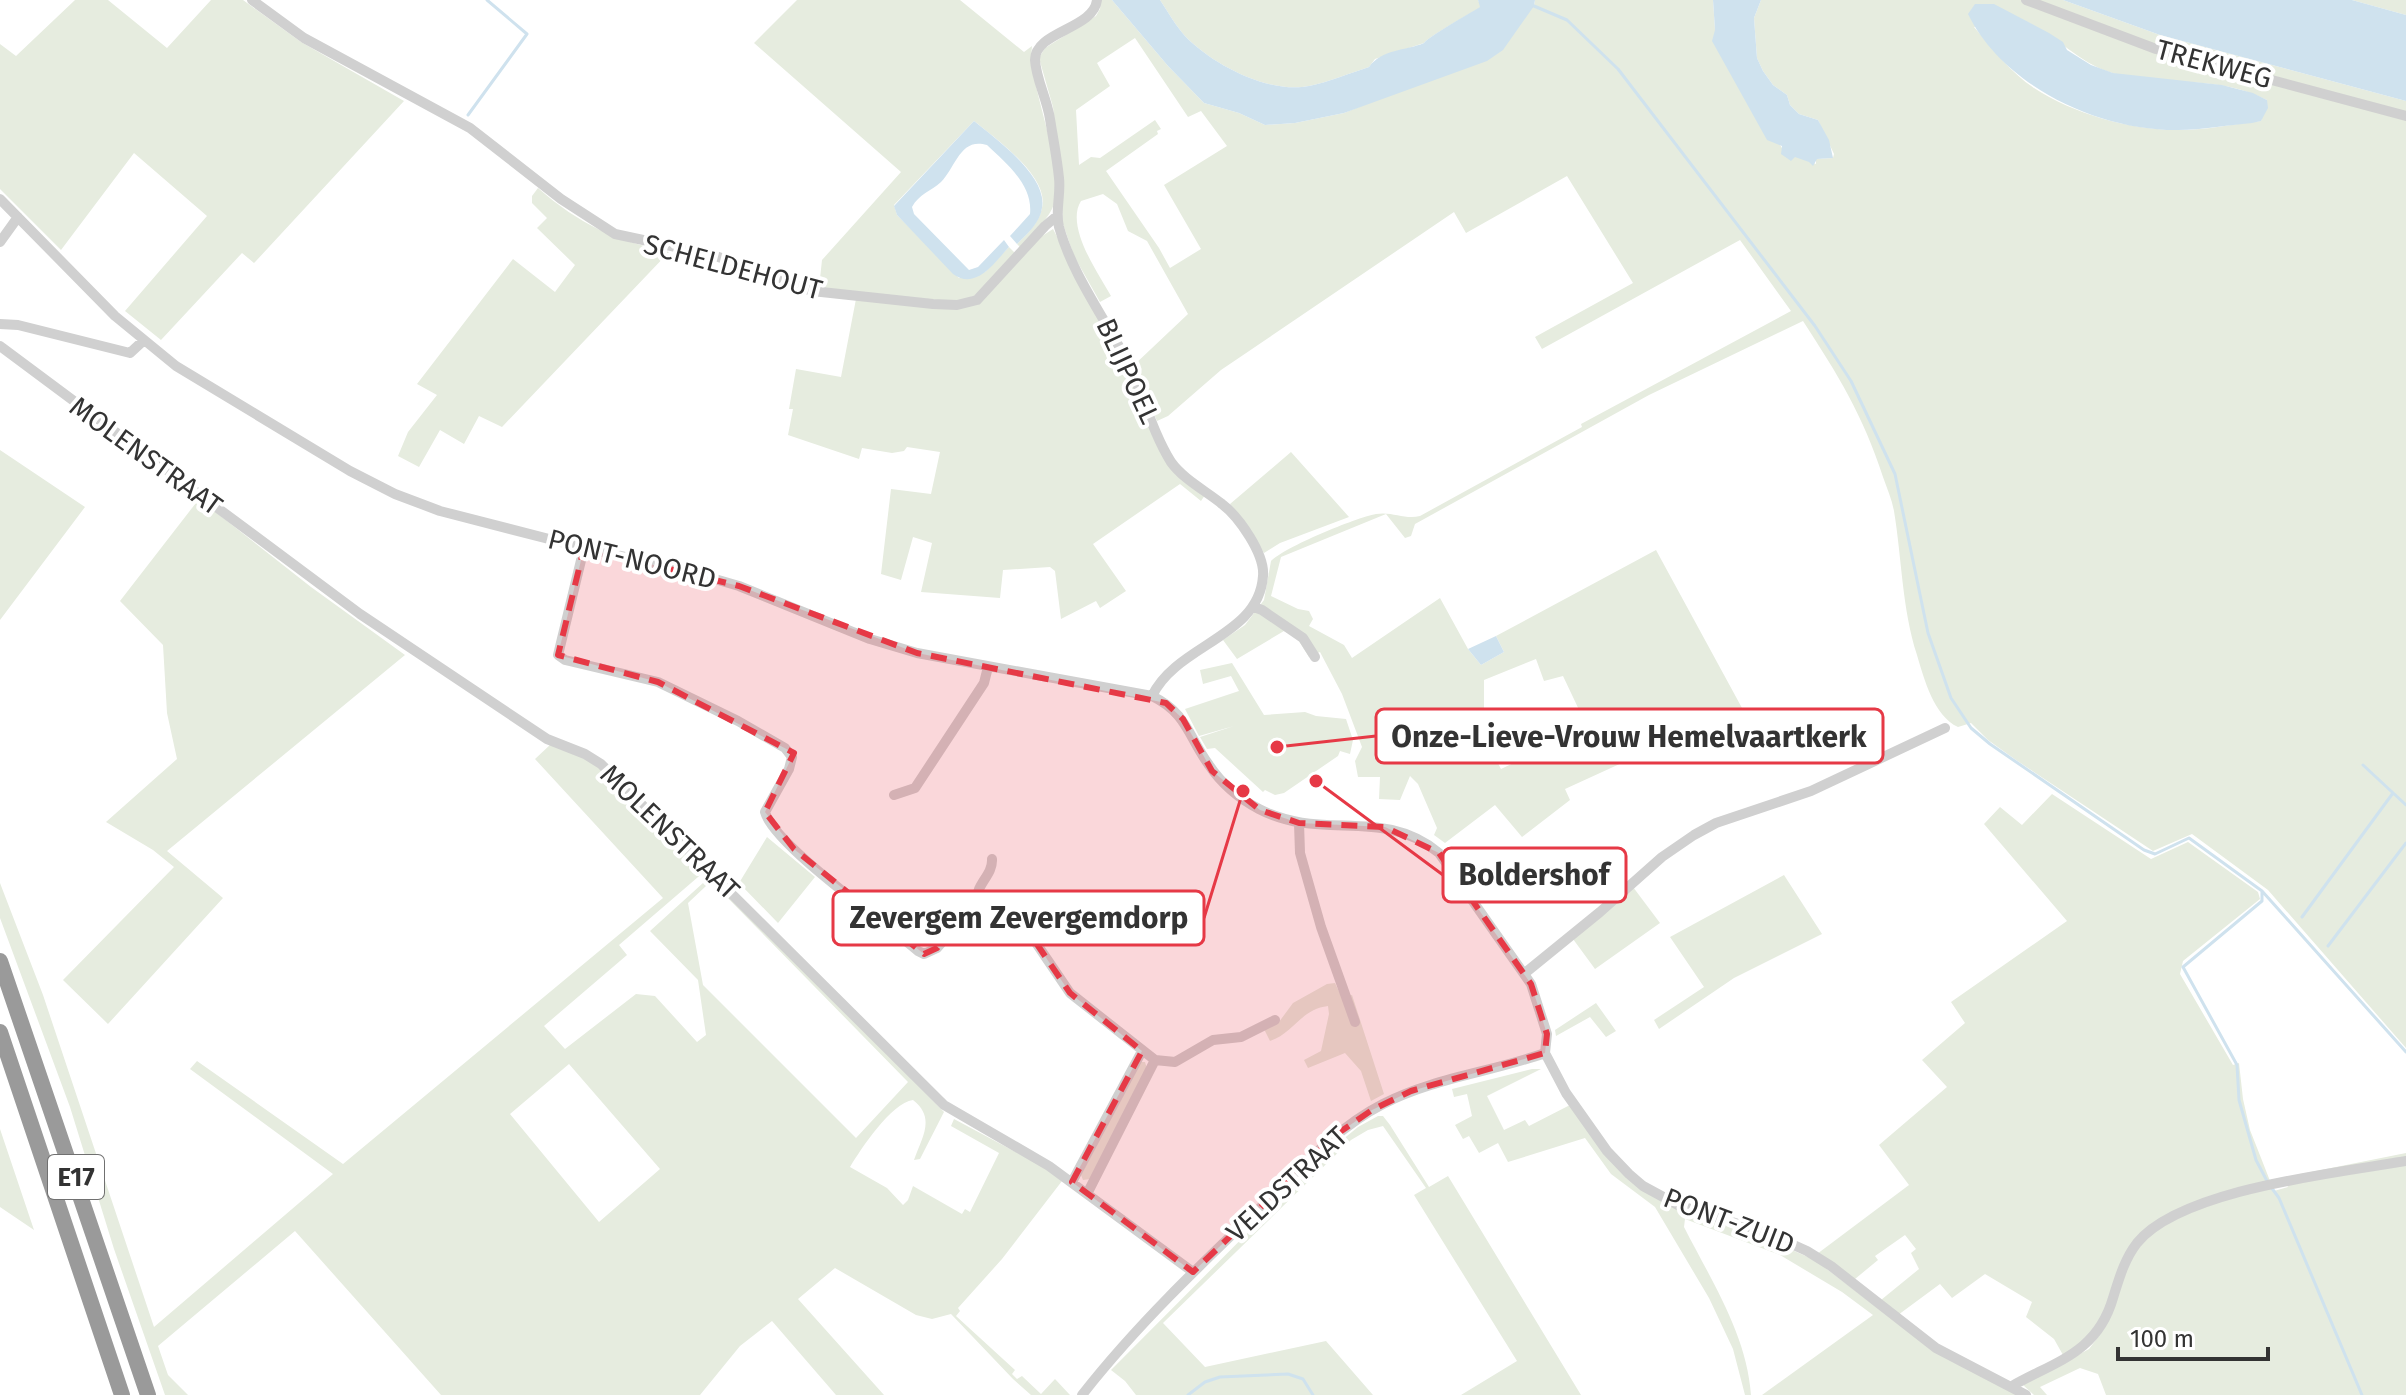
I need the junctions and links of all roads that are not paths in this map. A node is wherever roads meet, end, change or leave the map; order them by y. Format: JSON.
{"nodes":[{"id":1,"x":252,"y":0,"type":"edge"},
{"id":2,"x":1097,"y":0,"type":"edge"},
{"id":3,"x":2026,"y":0,"type":"edge"},
{"id":4,"x":2406,"y":116,"type":"edge"},
{"id":5,"x":0,"y":199,"type":"edge"},
{"id":6,"x":1057,"y":216,"type":"junction"},
{"id":7,"x":18,"y":217,"type":"junction"},
{"id":8,"x":0,"y":242,"type":"edge"},
{"id":9,"x":0,"y":324,"type":"edge"},
{"id":10,"x":143,"y":341,"type":"junction"},
{"id":11,"x":0,"y":346,"type":"edge"},
{"id":12,"x":584,"y":548,"type":"junction"},
{"id":13,"x":1254,"y":607,"type":"junction"},
{"id":14,"x":1315,"y":657,"type":"dead end"},
{"id":15,"x":988,"y":667,"type":"junction"},
{"id":16,"x":1152,"y":696,"type":"junction"},
{"id":17,"x":1945,"y":728,"type":"dead end"},
{"id":18,"x":894,"y":795,"type":"dead end"},
{"id":19,"x":1299,"y":823,"type":"junction"},
{"id":20,"x":992,"y":859,"type":"dead end"},
{"id":21,"x":977,"y":900,"type":"junction"},
{"id":22,"x":0,"y":961,"type":"edge"},
{"id":23,"x":1525,"y":973,"type":"junction"},
{"id":24,"x":1275,"y":1020,"type":"dead end"},
{"id":25,"x":1355,"y":1022,"type":"dead end"},
{"id":26,"x":0,"y":1032,"type":"edge"},
{"id":27,"x":1142,"y":1051,"type":"junction"},
{"id":28,"x":1545,"y":1053,"type":"junction"},
{"id":29,"x":1155,"y":1060,"type":"junction"},
{"id":30,"x":2406,"y":1161,"type":"edge"},
{"id":31,"x":1072,"y":1182,"type":"junction"},
{"id":32,"x":1087,"y":1194,"type":"junction"},
{"id":33,"x":1193,"y":1272,"type":"junction"},
{"id":34,"x":2012,"y":1386,"type":"junction"},
{"id":35,"x":122,"y":1395,"type":"edge"},
{"id":36,"x":148,"y":1395,"type":"edge"},
{"id":37,"x":1082,"y":1395,"type":"edge"},
{"id":38,"x":2026,"y":1395,"type":"edge"}],
"edges":[{"from":1,"to":6,"type":"street","name":"SCHELDEHOUT"},
{"from":2,"to":6,"type":"street","name":"BLIJPOEL"},
{"from":3,"to":4,"type":"street","name":"TREKWEG"},
{"from":5,"to":7,"type":"street","name":"PONT-NOORD"},
{"from":6,"to":13,"type":"street","name":"BLIJPOEL"},
{"from":7,"to":8,"type":"street"},
{"from":7,"to":10,"type":"street","name":"PONT-NOORD"},
{"from":9,"to":10,"type":"street"},
{"from":10,"to":12,"type":"street","name":"PONT-NOORD"},
{"from":11,"to":31,"type":"street","name":"MOLENSTRAAT"},
{"from":12,"to":15,"type":"street","name":"PONT-NOORD"},
{"from":12,"to":21,"type":"street"},
{"from":13,"to":14,"type":"street"},
{"from":13,"to":16,"type":"street"},
{"from":15,"to":16,"type":"street","name":"PONT-NOORD"},
{"from":15,"to":18,"type":"street"},
{"from":16,"to":19,"type":"street"},
{"from":17,"to":23,"type":"street"},
{"from":19,"to":23,"type":"street","name":"PONT-ZUID"},
{"from":19,"to":25,"type":"street"},
{"from":20,"to":21,"type":"street"},
{"from":21,"to":27,"type":"street"},
{"from":22,"to":36,"type":"highway","number":"E17"},
{"from":23,"to":28,"type":"street","name":"PONT-ZUID"},
{"from":24,"to":29,"type":"street"},
{"from":26,"to":35,"type":"highway","number":"E17"},
{"from":27,"to":29,"type":"street"},
{"from":27,"to":31,"type":"street"},
{"from":28,"to":33,"type":"street","name":"VELDSTRAAT"},
{"from":28,"to":34,"type":"street","name":"PONT-ZUID"},
{"from":29,"to":32,"type":"street"},
{"from":30,"to":34,"type":"street"},
{"from":31,"to":32,"type":"street","name":"MOLENSTRAAT"},
{"from":32,"to":33,"type":"street","name":"MOLENSTRAAT"},
{"from":33,"to":37,"type":"street","name":"VELDSTRAAT"},
{"from":34,"to":38,"type":"street","name":"PONT-ZUID"}]}
